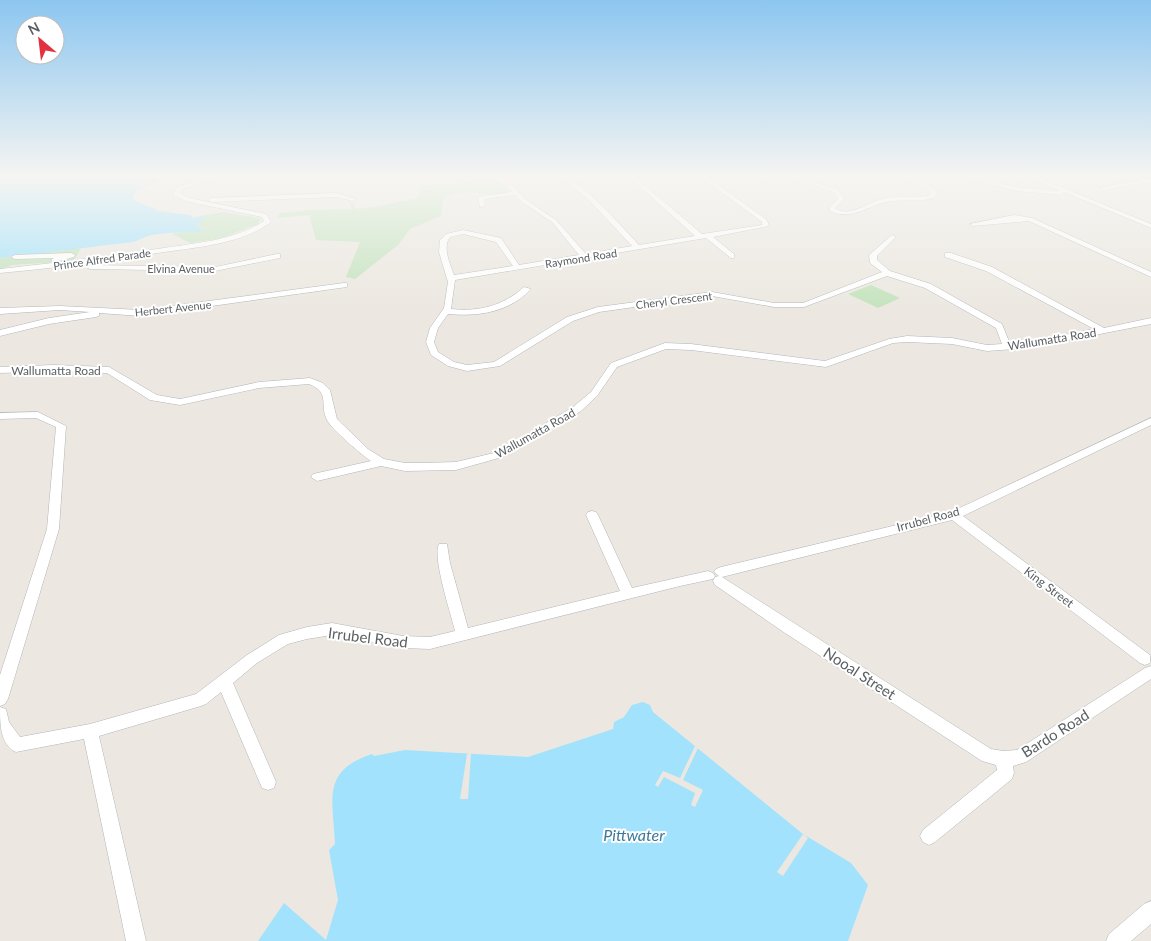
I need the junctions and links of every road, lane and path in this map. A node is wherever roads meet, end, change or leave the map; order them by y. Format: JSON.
{"nodes":[{"id":1,"x":268,"y":222,"type":"edge"},
{"id":2,"x":556,"y":222,"type":"edge"},
{"id":3,"x":613,"y":222,"type":"edge"},
{"id":4,"x":687,"y":222,"type":"edge"},
{"id":5,"x":764,"y":222,"type":"edge"},
{"id":6,"x":985,"y":222,"type":"edge"},
{"id":7,"x":997,"y":222,"type":"edge"},
{"id":8,"x":1036,"y":222,"type":"edge"},
{"id":9,"x":705,"y":237,"type":"junction"},
{"id":10,"x":892,"y":237,"type":"dead end"},
{"id":11,"x":638,"y":248,"type":"junction"},
{"id":12,"x":948,"y":255,"type":"dead end"},
{"id":13,"x":277,"y":256,"type":"dead end"},
{"id":14,"x":731,"y":256,"type":"dead end"},
{"id":15,"x":15,"y":257,"type":"dead end"},
{"id":16,"x":585,"y":257,"type":"junction"},
{"id":17,"x":53,"y":266,"type":"junction"},
{"id":18,"x":1151,"y":266,"type":"edge"},
{"id":19,"x":22,"y":268,"type":"junction"},
{"id":20,"x":518,"y":268,"type":"junction"},
{"id":21,"x":1136,"y":268,"type":"junction"},
{"id":22,"x":0,"y":272,"type":"edge"},
{"id":23,"x":887,"y":273,"type":"junction"},
{"id":24,"x":1151,"y":276,"type":"edge"},
{"id":25,"x":452,"y":278,"type":"junction"},
{"id":26,"x":344,"y":284,"type":"dead end"},
{"id":27,"x":527,"y":289,"type":"dead end"},
{"id":28,"x":0,"y":311,"type":"edge"},
{"id":29,"x":446,"y":311,"type":"junction"},
{"id":30,"x":110,"y":312,"type":"junction"},
{"id":31,"x":1151,"y":321,"type":"edge"},
{"id":32,"x":1102,"y":330,"type":"junction"},
{"id":33,"x":0,"y":333,"type":"edge"},
{"id":34,"x":1008,"y":347,"type":"junction"},
{"id":35,"x":0,"y":370,"type":"edge"},
{"id":36,"x":0,"y":416,"type":"edge"},
{"id":37,"x":1151,"y":421,"type":"edge"},
{"id":38,"x":381,"y":462,"type":"junction"},
{"id":39,"x":317,"y":477,"type":"dead end"},
{"id":40,"x":592,"y":515,"type":"dead end"},
{"id":41,"x":954,"y":515,"type":"junction"},
{"id":42,"x":443,"y":547,"type":"dead end"},
{"id":43,"x":716,"y":576,"type":"junction"},
{"id":44,"x":628,"y":594,"type":"junction"},
{"id":45,"x":463,"y":634,"type":"junction"},
{"id":46,"x":1149,"y":665,"type":"edge"},
{"id":47,"x":224,"y":680,"type":"junction"},
{"id":48,"x":0,"y":699,"type":"edge"},
{"id":49,"x":0,"y":714,"type":"edge"},
{"id":50,"x":90,"y":731,"type":"junction"},
{"id":51,"x":1003,"y":759,"type":"junction"},
{"id":52,"x":268,"y":782,"type":"dead end"},
{"id":53,"x":929,"y":836,"type":"dead end"},
{"id":54,"x":1151,"y":911,"type":"edge"},
{"id":55,"x":136,"y":941,"type":"edge"},
{"id":56,"x":1116,"y":941,"type":"edge"}],
"edges":[{"from":1,"to":17,"type":"street","name":"Prince Alfred Parade"},
{"from":2,"to":16,"type":"street"},
{"from":3,"to":11,"type":"street"},
{"from":4,"to":9,"type":"street"},
{"from":5,"to":9,"type":"street","name":"Raymond Road"},
{"from":6,"to":7,"type":"street"},
{"from":8,"to":21,"type":"street"},
{"from":9,"to":11,"type":"street","name":"Raymond Road"},
{"from":9,"to":14,"type":"street"},
{"from":10,"to":23,"type":"street"},
{"from":11,"to":16,"type":"street","name":"Raymond Road"},
{"from":12,"to":32,"type":"street"},
{"from":13,"to":17,"type":"street","name":"Elvina Avenue"},
{"from":15,"to":19,"type":"street"},
{"from":16,"to":20,"type":"street","name":"Raymond Road"},
{"from":17,"to":19,"type":"street","name":"Prince Alfred Parade"},
{"from":18,"to":21,"type":"street"},
{"from":19,"to":22,"type":"street","name":"Prince Alfred Parade"},
{"from":20,"to":25,"type":"street","name":"Raymond Road"},
{"from":20,"to":25,"type":"street"},
{"from":21,"to":24,"type":"street"},
{"from":23,"to":29,"type":"street","name":"Cheryl Crescent"},
{"from":23,"to":34,"type":"street"},
{"from":25,"to":29,"type":"street","name":"Cheryl Crescent"},
{"from":26,"to":30,"type":"street","name":"Herbert Avenue"},
{"from":27,"to":29,"type":"street"},
{"from":28,"to":30,"type":"street","name":"Herbert Avenue"},
{"from":30,"to":33,"type":"street"},
{"from":31,"to":32,"type":"street","name":"Wallumatta Road"},
{"from":32,"to":34,"type":"street","name":"Wallumatta Road"},
{"from":34,"to":38,"type":"street","name":"Wallumatta Road"},
{"from":35,"to":38,"type":"street","name":"Wallumatta Road"},
{"from":36,"to":48,"type":"street"},
{"from":37,"to":41,"type":"street","name":"Irrubel Road"},
{"from":38,"to":39,"type":"street"},
{"from":40,"to":44,"type":"street"},
{"from":41,"to":43,"type":"street","name":"Irrubel Road"},
{"from":41,"to":46,"type":"street","name":"King Street"},
{"from":42,"to":45,"type":"street"},
{"from":43,"to":44,"type":"street","name":"Irrubel Road"},
{"from":43,"to":51,"type":"street","name":"Nooal Street"},
{"from":44,"to":45,"type":"street","name":"Irrubel Road"},
{"from":45,"to":47,"type":"street","name":"Irrubel Road"},
{"from":46,"to":51,"type":"street","name":"Bardo Road"},
{"from":47,"to":50,"type":"street","name":"Irrubel Road"},
{"from":47,"to":52,"type":"street"},
{"from":49,"to":50,"type":"street","name":"Irrubel Road"},
{"from":50,"to":55,"type":"street"},
{"from":51,"to":53,"type":"street"},
{"from":54,"to":56,"type":"street"}]}
